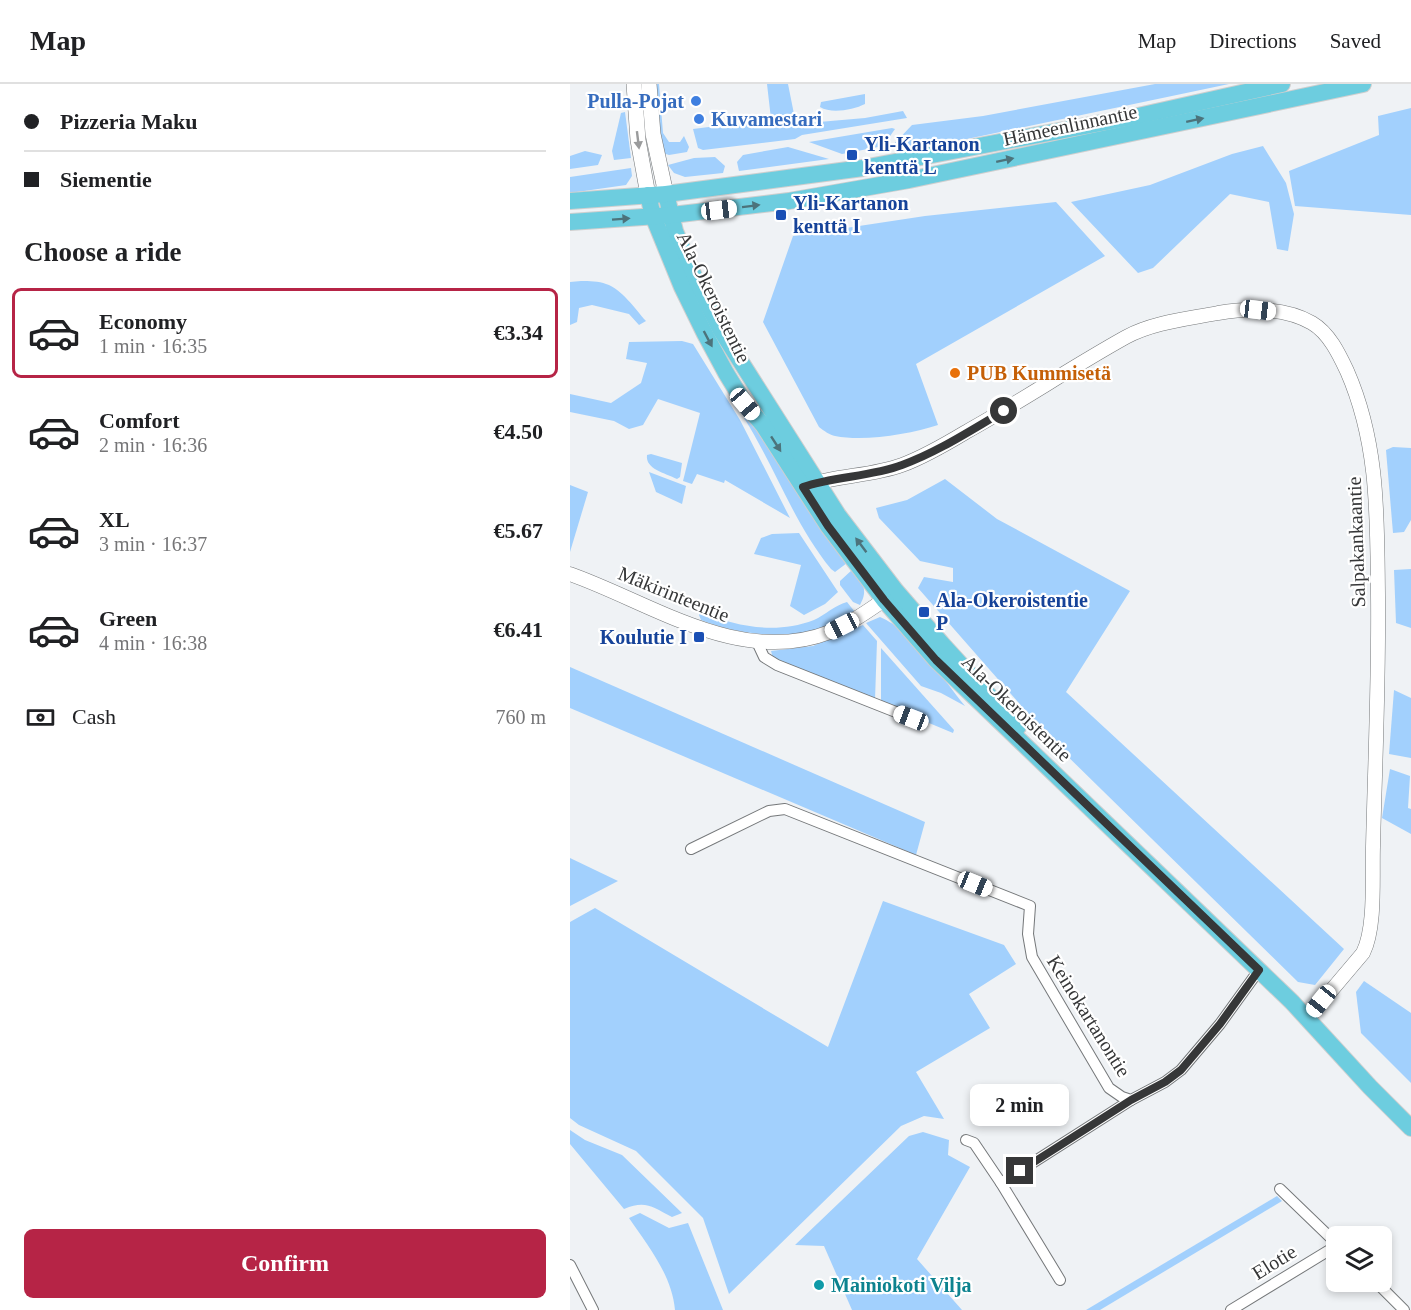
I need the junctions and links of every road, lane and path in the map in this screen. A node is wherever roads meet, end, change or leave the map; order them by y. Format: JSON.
{"nodes":[{"id":1,"x":634,"y":84,"type":"edge"},
{"id":2,"x":649,"y":84,"type":"edge"},
{"id":3,"x":1282,"y":84,"type":"edge"},
{"id":4,"x":1363,"y":84,"type":"edge"},
{"id":5,"x":666,"y":194,"type":"junction"},
{"id":6,"x":648,"y":195,"type":"junction"},
{"id":7,"x":570,"y":201,"type":"edge"},
{"id":8,"x":672,"y":215,"type":"junction"},
{"id":9,"x":653,"y":216,"type":"junction"},
{"id":10,"x":570,"y":222,"type":"edge"},
{"id":11,"x":810,"y":484,"type":"junction"},
{"id":12,"x":570,"y":574,"type":"edge"},
{"id":13,"x":890,"y":596,"type":"junction"},
{"id":14,"x":757,"y":642,"type":"junction"},
{"id":15,"x":911,"y":718,"type":"dead end"},
{"id":16,"x":691,"y":849,"type":"dead end"},
{"id":17,"x":1259,"y":970,"type":"junction"},
{"id":18,"x":1308,"y":1018,"type":"junction"},
{"id":19,"x":1131,"y":1100,"type":"junction"},
{"id":20,"x":1411,"y":1128,"type":"edge"},
{"id":21,"x":966,"y":1140,"type":"dead end"},
{"id":22,"x":1001,"y":1183,"type":"junction"},
{"id":23,"x":1280,"y":1189,"type":"dead end"},
{"id":24,"x":1326,"y":1234,"type":"edge"},
{"id":25,"x":1326,"y":1250,"type":"edge"},
{"id":26,"x":570,"y":1265,"type":"edge"},
{"id":27,"x":1060,"y":1280,"type":"dead end"},
{"id":28,"x":1386,"y":1292,"type":"edge"},
{"id":29,"x":593,"y":1310,"type":"edge"},
{"id":30,"x":1231,"y":1310,"type":"edge"},
{"id":31,"x":1404,"y":1310,"type":"edge"}],
"edges":[{"from":1,"to":6,"type":"main road","one_way":true},
{"from":2,"to":5,"type":"main road"},
{"from":3,"to":5,"type":"main road","name":"Hämeenlinnantie"},
{"from":8,"to":4,"type":"main road","name":"Hämeenlinnantie","one_way":true},
{"from":5,"to":6,"type":"main road","name":"Hämeenlinnantie"},
{"from":5,"to":8,"type":"main road","name":"Ala-Okeroistentie"},
{"from":6,"to":7,"type":"main road","name":"Hämeenlinnantie"},
{"from":6,"to":9,"type":"main road","name":"Ala-Okeroistentie"},
{"from":8,"to":9,"type":"main road","name":"Hämeenlinnantie"},
{"from":8,"to":11,"type":"main road","name":"Ala-Okeroistentie"},
{"from":10,"to":9,"type":"main road","name":"Hämeenlinnantie","one_way":true},
{"from":9,"to":11,"type":"main road","name":"Ala-Okeroistentie","one_way":true},
{"from":11,"to":13,"type":"main road","name":"Ala-Okeroistentie"},
{"from":11,"to":18,"type":"street","name":"Salpakankaantie"},
{"from":12,"to":14,"type":"street","name":"Mäkirinteentie"},
{"from":13,"to":14,"type":"street","name":"Mäkirinteentie"},
{"from":13,"to":17,"type":"main road","name":"Ala-Okeroistentie"},
{"from":14,"to":15,"type":"street"},
{"from":16,"to":19,"type":"street","name":"Keinokartanontie"},
{"from":17,"to":18,"type":"main road","name":"Ala-Okeroistentie"},
{"from":17,"to":19,"type":"street","name":"Keinokartanontie"},
{"from":18,"to":20,"type":"main road","name":"Ala-Okeroistentie"},
{"from":19,"to":22,"type":"street"},
{"from":21,"to":22,"type":"street"},
{"from":22,"to":27,"type":"street"},
{"from":23,"to":24,"type":"street"},
{"from":25,"to":30,"type":"street","name":"Elotie"},
{"from":26,"to":29,"type":"street"},
{"from":28,"to":31,"type":"street"}]}
